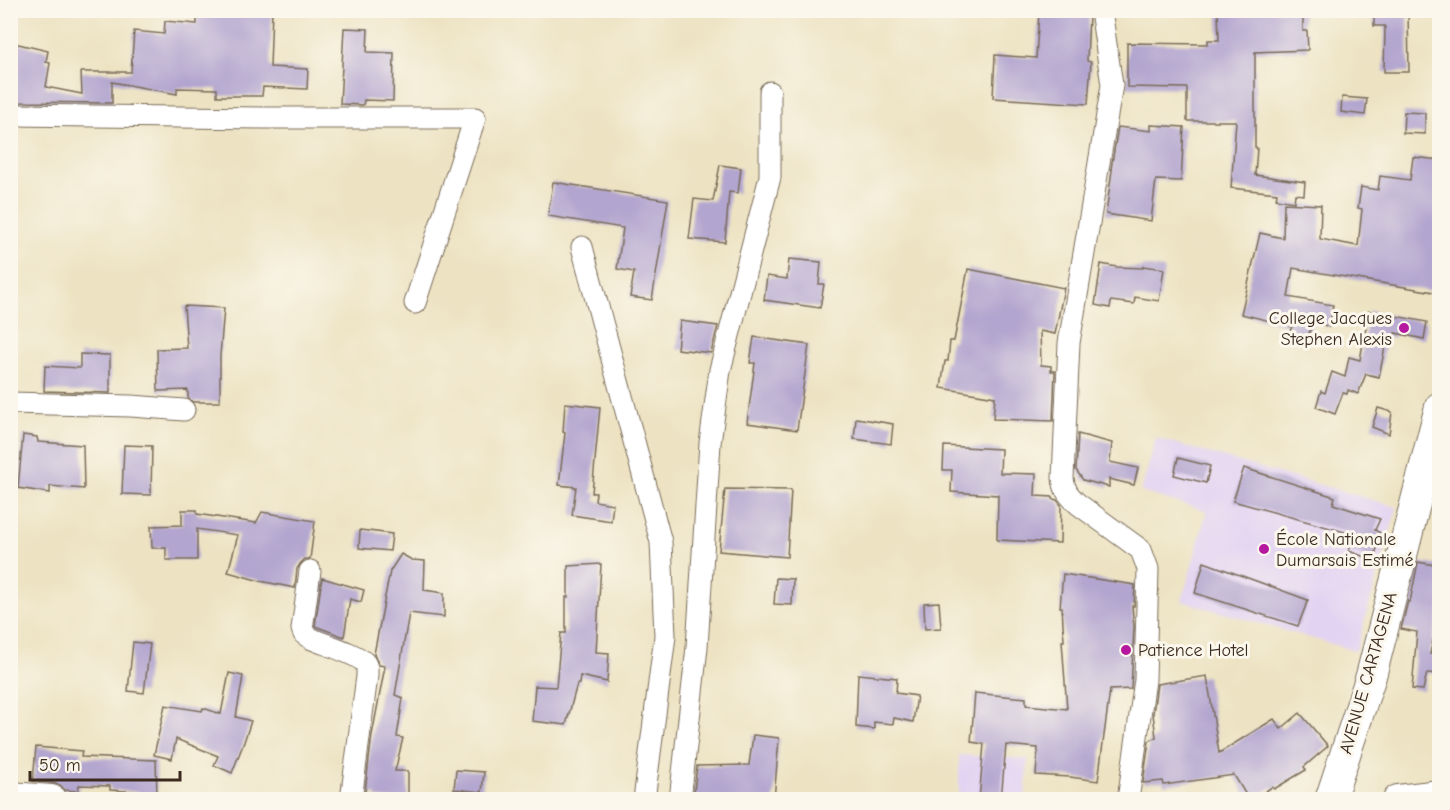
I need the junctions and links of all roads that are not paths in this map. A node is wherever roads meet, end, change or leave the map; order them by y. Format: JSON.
{"nodes":[{"id":1,"x":1101,"y":10,"type":"edge"},
{"id":2,"x":770,"y":92,"type":"dead end"},
{"id":3,"x":10,"y":115,"type":"edge"},
{"id":4,"x":582,"y":247,"type":"dead end"},
{"id":5,"x":415,"y":303,"type":"dead end"},
{"id":6,"x":10,"y":403,"type":"edge"},
{"id":7,"x":1440,"y":407,"type":"edge"},
{"id":8,"x":184,"y":410,"type":"dead end"},
{"id":9,"x":310,"y":571,"type":"dead end"},
{"id":10,"x":1440,"y":795,"type":"edge"},
{"id":11,"x":10,"y":797,"type":"edge"},
{"id":12,"x":51,"y":800,"type":"edge"},
{"id":13,"x":351,"y":800,"type":"edge"},
{"id":14,"x":644,"y":800,"type":"edge"},
{"id":15,"x":680,"y":800,"type":"edge"},
{"id":16,"x":1128,"y":800,"type":"edge"},
{"id":17,"x":1330,"y":800,"type":"edge"},
{"id":18,"x":1398,"y":800,"type":"edge"}],
"edges":[{"from":1,"to":16,"type":"street"},
{"from":2,"to":15,"type":"street"},
{"from":3,"to":5,"type":"street"},
{"from":4,"to":14,"type":"street"},
{"from":6,"to":8,"type":"street"},
{"from":7,"to":17,"type":"street","name":"AVENUE CARTAGENA"},
{"from":9,"to":13,"type":"street"},
{"from":10,"to":18,"type":"street"},
{"from":11,"to":12,"type":"street"}]}
